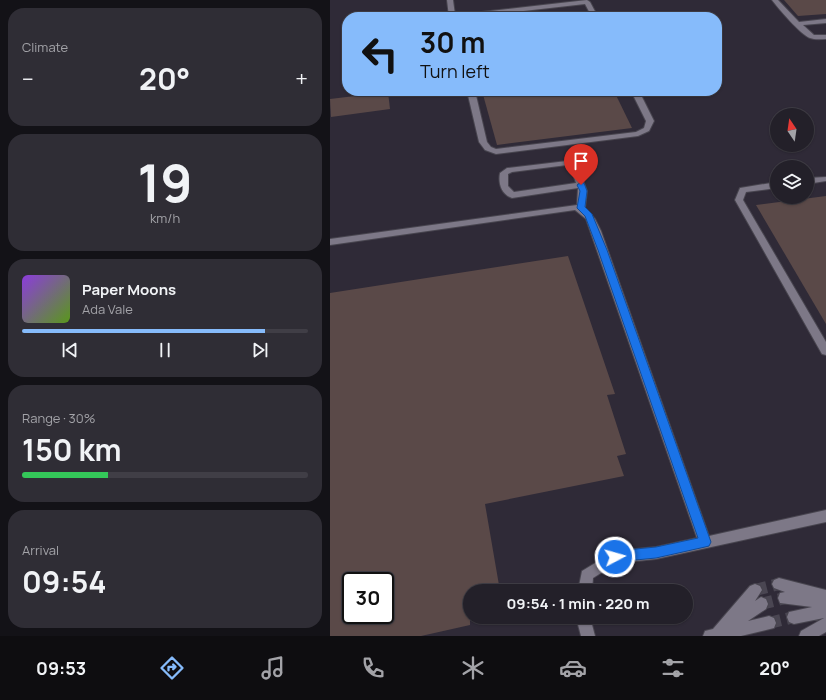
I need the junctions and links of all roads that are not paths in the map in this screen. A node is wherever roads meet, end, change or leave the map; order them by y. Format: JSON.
{"nodes":[{"id":1,"x":450,"y":0,"type":"edge"},
{"id":2,"x":775,"y":0,"type":"edge"},
{"id":3,"x":451,"y":12,"type":"edge"},
{"id":4,"x":497,"y":12,"type":"edge"},
{"id":5,"x":592,"y":12,"type":"edge"},
{"id":6,"x":826,"y":21,"type":"edge"},
{"id":7,"x":796,"y":23,"type":"junction"},
{"id":8,"x":826,"y":37,"type":"edge"},
{"id":9,"x":472,"y":96,"type":"edge"},
{"id":10,"x":638,"y":96,"type":"edge"},
{"id":11,"x":826,"y":179,"type":"edge"},
{"id":12,"x":814,"y":180,"type":"edge"},
{"id":13,"x":581,"y":185,"type":"junction"},
{"id":14,"x":770,"y":187,"type":"edge"},
{"id":15,"x":581,"y":208,"type":"junction"},
{"id":16,"x":330,"y":242,"type":"edge"},
{"id":17,"x":826,"y":351,"type":"edge"},
{"id":18,"x":826,"y":516,"type":"edge"},
{"id":19,"x":705,"y":542,"type":"junction"},
{"id":20,"x":586,"y":584,"type":"edge"},
{"id":21,"x":779,"y":584,"type":"tunnel mouth"},
{"id":22,"x":755,"y":590,"type":"tunnel mouth"},
{"id":23,"x":826,"y":596,"type":"edge"},
{"id":24,"x":785,"y":598,"type":"tunnel mouth"},
{"id":25,"x":826,"y":602,"type":"edge"},
{"id":26,"x":761,"y":604,"type":"tunnel mouth"},
{"id":27,"x":826,"y":611,"type":"edge"},
{"id":28,"x":794,"y":617,"type":"tunnel mouth"},
{"id":29,"x":769,"y":623,"type":"tunnel mouth"},
{"id":30,"x":585,"y":624,"type":"edge"},
{"id":31,"x":826,"y":624,"type":"edge"},
{"id":32,"x":588,"y":636,"type":"edge"},
{"id":33,"x":718,"y":636,"type":"edge"},
{"id":34,"x":806,"y":636,"type":"edge"}],
"edges":[{"from":1,"to":3,"type":"street"},
{"from":2,"to":7,"type":"street"},
{"from":4,"to":5,"type":"street"},
{"from":6,"to":7,"type":"street"},
{"from":7,"to":8,"type":"street"},
{"from":9,"to":10,"type":"street"},
{"from":11,"to":12,"type":"street"},
{"from":13,"to":13,"type":"street"},
{"from":13,"to":15,"type":"street"},
{"from":14,"to":17,"type":"street"},
{"from":15,"to":16,"type":"street"},
{"from":15,"to":19,"type":"street"},
{"from":18,"to":19,"type":"street"},
{"from":19,"to":20,"type":"street"},
{"from":21,"to":23,"type":"street"},
{"from":22,"to":33,"type":"street"},
{"from":24,"to":25,"type":"street"},
{"from":26,"to":33,"type":"street"},
{"from":27,"to":28,"type":"street"},
{"from":29,"to":33,"type":"street"},
{"from":30,"to":32,"type":"street"},
{"from":31,"to":34,"type":"street"}]}
